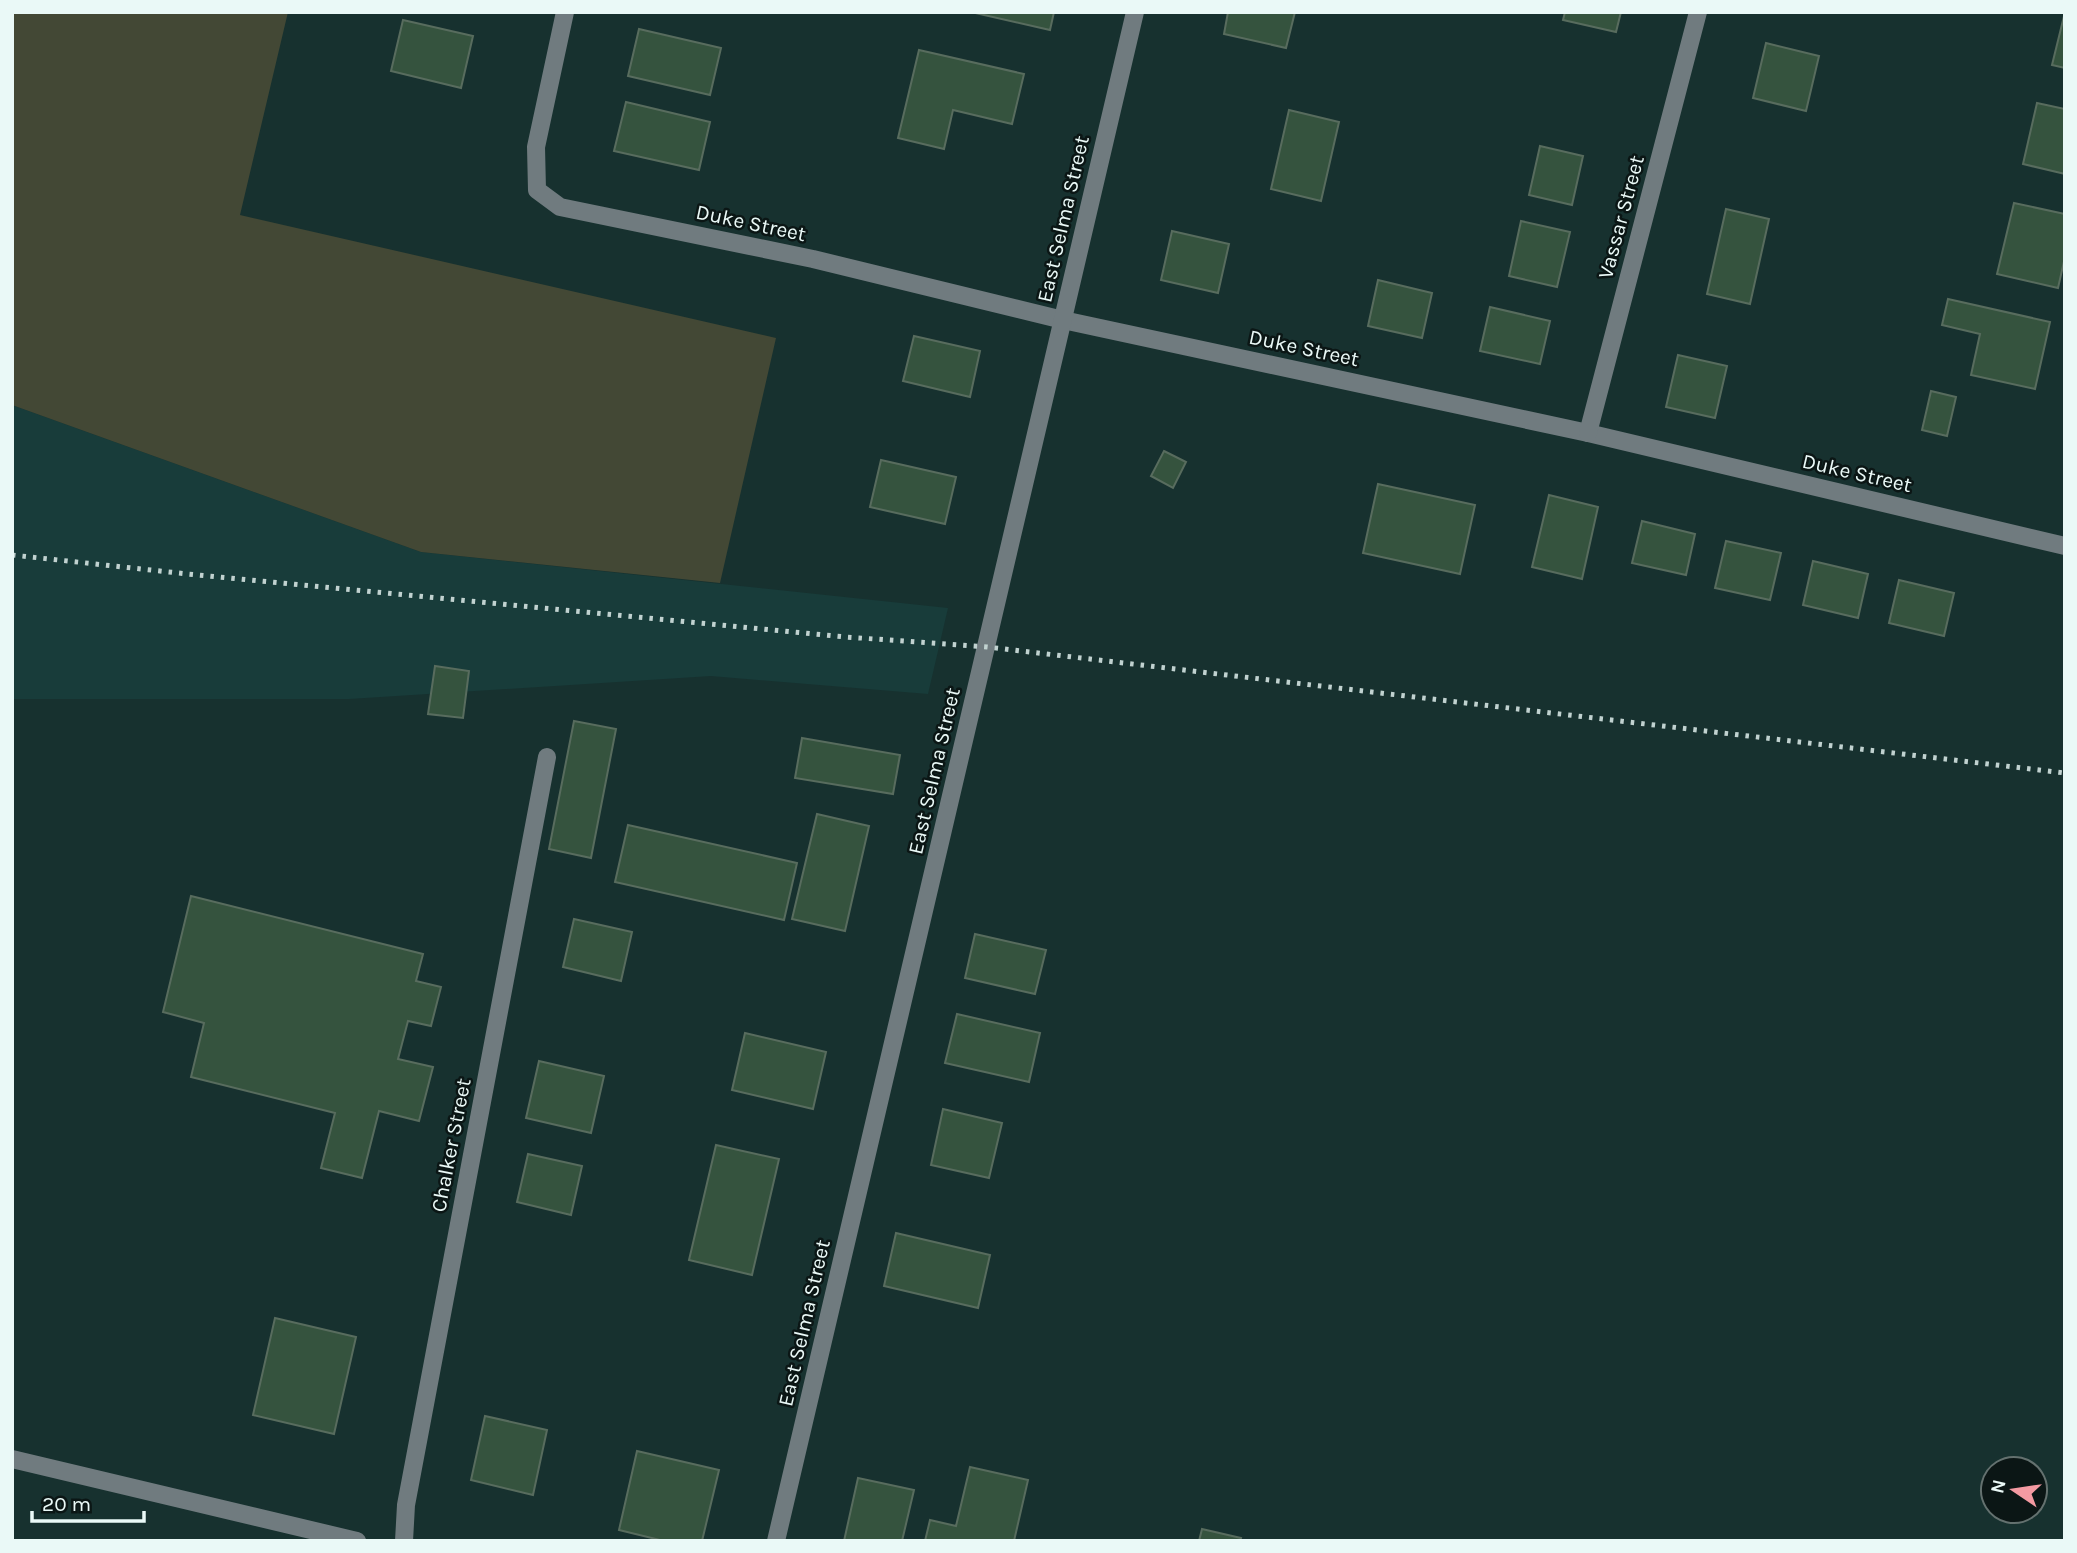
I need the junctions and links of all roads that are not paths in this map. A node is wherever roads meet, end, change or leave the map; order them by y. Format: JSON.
{"nodes":[{"id":1,"x":565,"y":12,"type":"edge"},
{"id":2,"x":1135,"y":12,"type":"edge"},
{"id":3,"x":1698,"y":12,"type":"edge"},
{"id":4,"x":1063,"y":320,"type":"junction"},
{"id":5,"x":1588,"y":433,"type":"junction"},
{"id":6,"x":2065,"y":546,"type":"edge"},
{"id":7,"x":547,"y":757,"type":"dead end"},
{"id":8,"x":12,"y":1459,"type":"edge"},
{"id":9,"x":358,"y":1541,"type":"edge"},
{"id":10,"x":404,"y":1541,"type":"edge"},
{"id":11,"x":776,"y":1541,"type":"edge"}],
"edges":[{"from":1,"to":4,"type":"street","name":"Duke Street"},
{"from":2,"to":4,"type":"street","name":"East Selma Street"},
{"from":3,"to":5,"type":"street","name":"Vassar Street"},
{"from":4,"to":5,"type":"street","name":"Duke Street"},
{"from":4,"to":11,"type":"street","name":"East Selma Street"},
{"from":5,"to":6,"type":"street","name":"Duke Street"},
{"from":7,"to":10,"type":"street","name":"Chalker Street"},
{"from":8,"to":9,"type":"street"}]}
